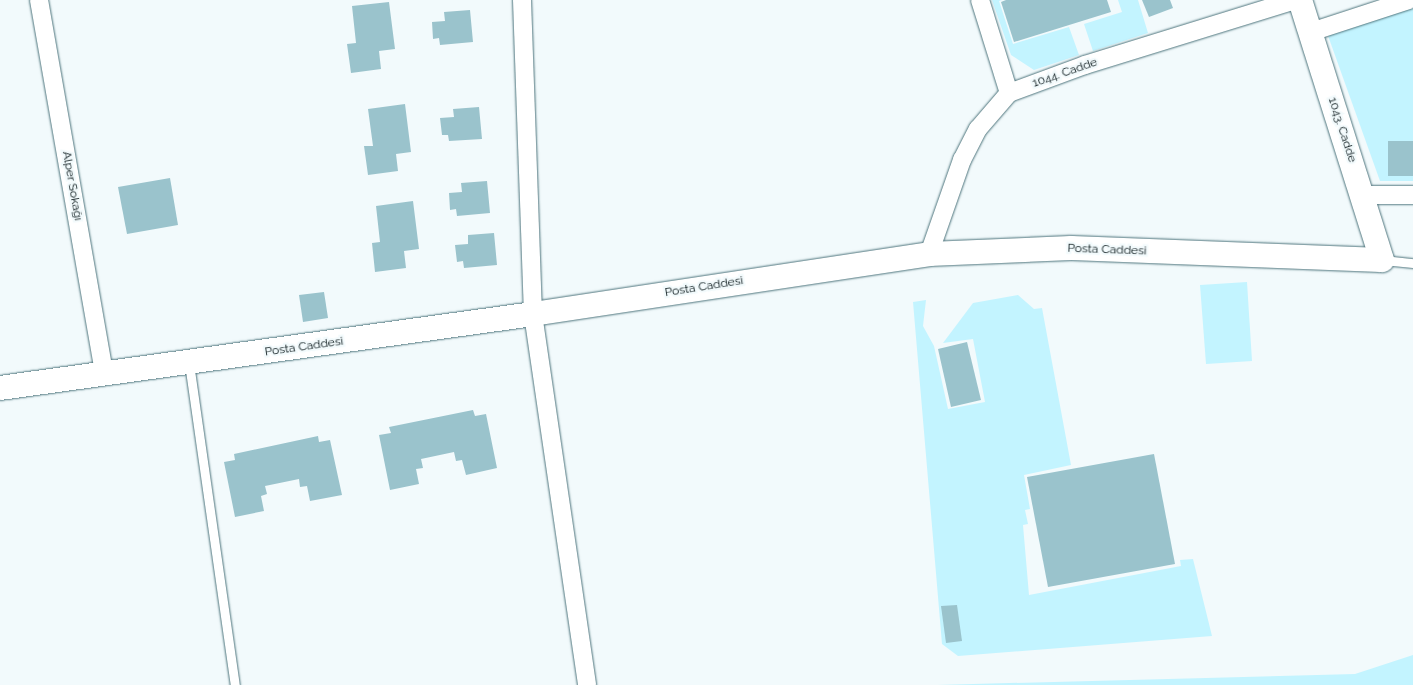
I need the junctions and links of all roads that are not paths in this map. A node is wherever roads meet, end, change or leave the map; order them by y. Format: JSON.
{"nodes":[{"id":1,"x":39,"y":0,"type":"edge"},
{"id":2,"x":522,"y":0,"type":"edge"},
{"id":3,"x":980,"y":0,"type":"edge"},
{"id":4,"x":1295,"y":0,"type":"edge"},
{"id":5,"x":1300,"y":0,"type":"edge"},
{"id":6,"x":1409,"y":0,"type":"edge"},
{"id":7,"x":1310,"y":32,"type":"junction"},
{"id":8,"x":1009,"y":93,"type":"junction"},
{"id":9,"x":1364,"y":195,"type":"junction"},
{"id":10,"x":1413,"y":195,"type":"edge"},
{"id":11,"x":929,"y":254,"type":"junction"},
{"id":12,"x":1382,"y":260,"type":"junction"},
{"id":13,"x":1413,"y":262,"type":"edge"},
{"id":14,"x":533,"y":314,"type":"junction"},
{"id":15,"x":189,"y":363,"type":"junction"},
{"id":16,"x":104,"y":373,"type":"junction"},
{"id":17,"x":0,"y":388,"type":"edge"},
{"id":18,"x":235,"y":685,"type":"edge"},
{"id":19,"x":588,"y":685,"type":"edge"}],
"edges":[{"from":1,"to":16,"type":"street","name":"Alper Sokağı"},
{"from":2,"to":14,"type":"street"},
{"from":3,"to":8,"type":"street"},
{"from":4,"to":8,"type":"street","name":"1044. Cadde"},
{"from":5,"to":7,"type":"street","name":"1043. Cadde"},
{"from":6,"to":7,"type":"street"},
{"from":7,"to":9,"type":"street","name":"1043. Cadde"},
{"from":8,"to":11,"type":"street","name":"1044. Cadde"},
{"from":9,"to":10,"type":"street"},
{"from":9,"to":12,"type":"street","name":"1043. Cadde"},
{"from":11,"to":12,"type":"street","name":"Posta Caddesi"},
{"from":11,"to":14,"type":"street","name":"Posta Caddesi"},
{"from":12,"to":13,"type":"lane","name":"Posta Caddesi"},
{"from":14,"to":15,"type":"street","name":"Posta Caddesi"},
{"from":14,"to":19,"type":"street"},
{"from":15,"to":16,"type":"street","name":"Posta Caddesi"},
{"from":15,"to":18,"type":"lane"},
{"from":16,"to":17,"type":"street","name":"Posta Caddesi"}]}
